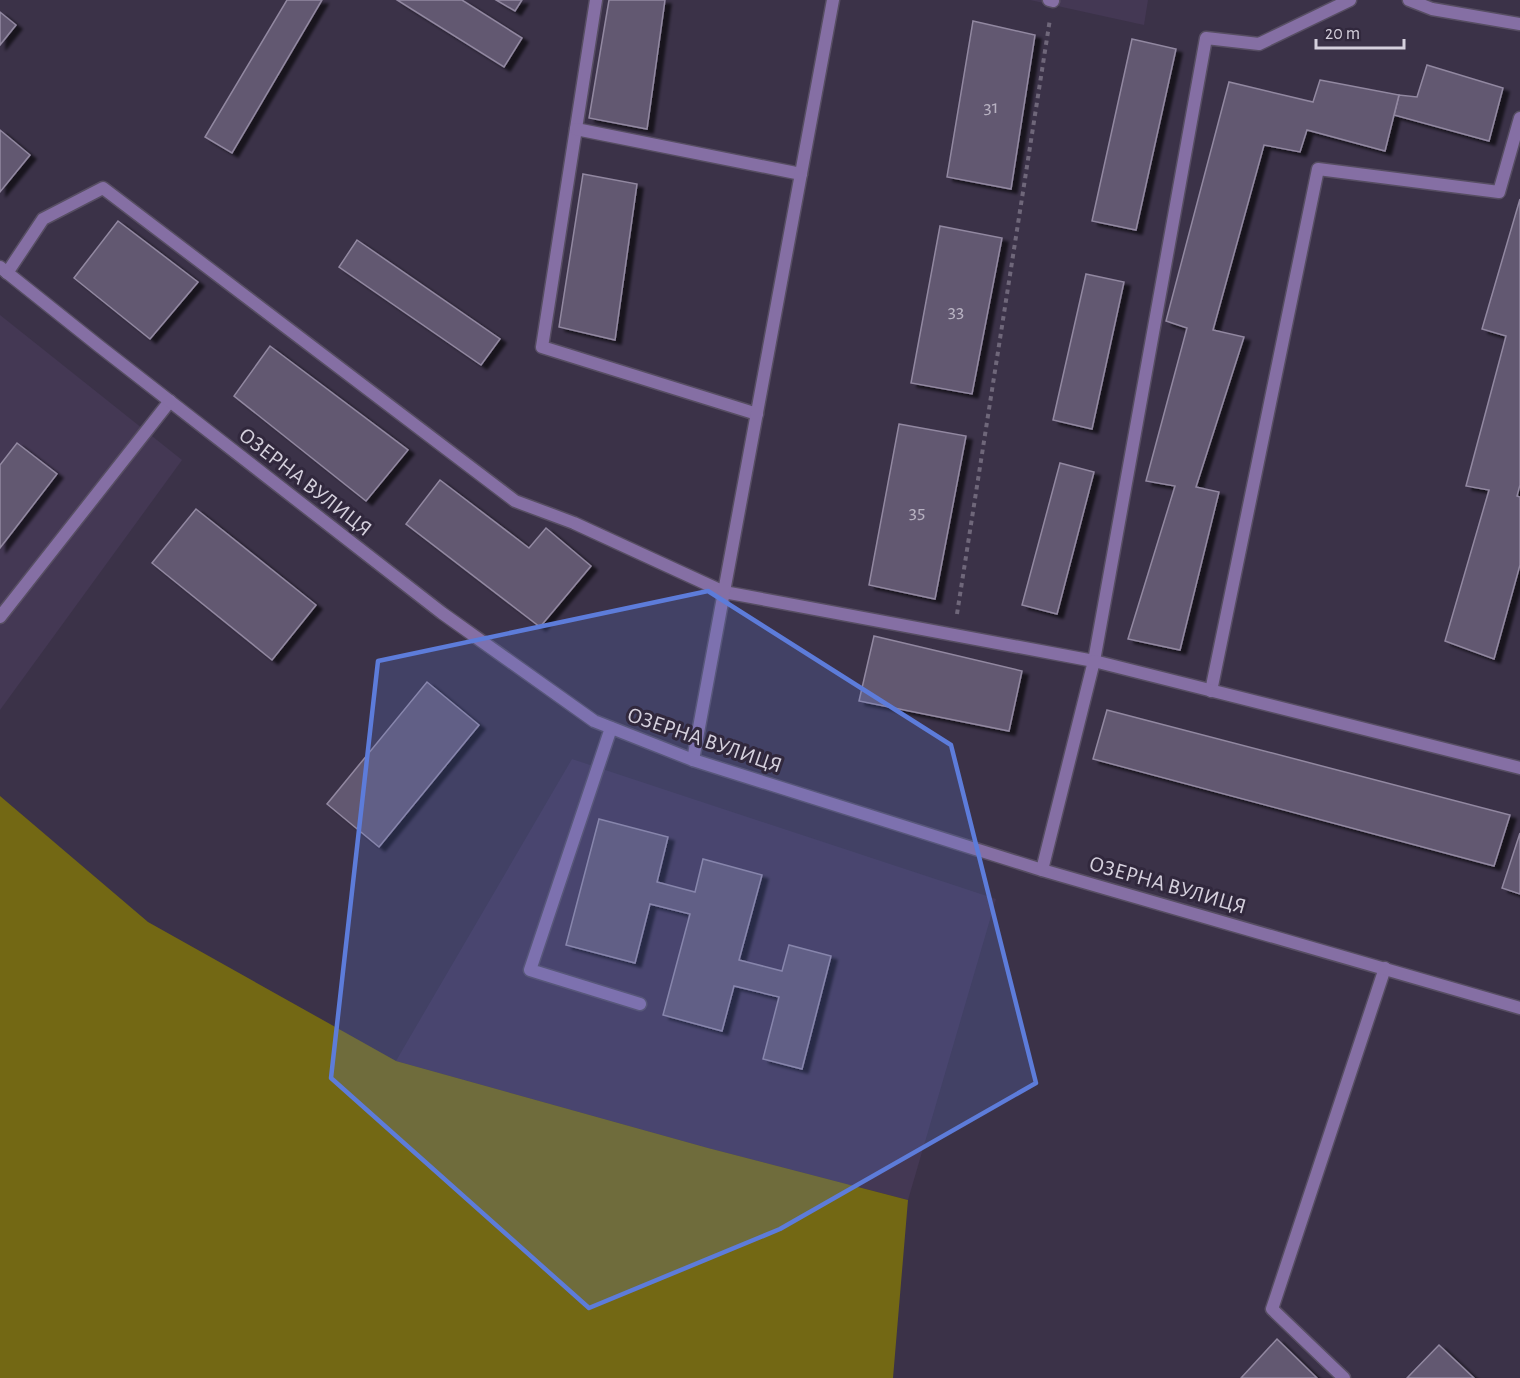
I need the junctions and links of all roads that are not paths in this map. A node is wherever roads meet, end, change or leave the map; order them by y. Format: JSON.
{"nodes":[{"id":1,"x":596,"y":0,"type":"edge"},
{"id":2,"x":833,"y":0,"type":"edge"},
{"id":3,"x":1350,"y":0,"type":"edge"},
{"id":4,"x":1409,"y":0,"type":"edge"},
{"id":5,"x":1520,"y":24,"type":"edge"},
{"id":6,"x":1520,"y":118,"type":"edge"},
{"id":7,"x":576,"y":129,"type":"junction"},
{"id":8,"x":801,"y":174,"type":"junction"},
{"id":9,"x":4,"y":270,"type":"edge"},
{"id":10,"x":170,"y":401,"type":"junction"},
{"id":11,"x":757,"y":414,"type":"junction"},
{"id":12,"x":724,"y":592,"type":"junction"},
{"id":13,"x":0,"y":617,"type":"edge"},
{"id":14,"x":1094,"y":661,"type":"junction"},
{"id":15,"x":1211,"y":691,"type":"junction"},
{"id":16,"x":611,"y":728,"type":"junction"},
{"id":17,"x":693,"y":759,"type":"junction"},
{"id":18,"x":1520,"y":768,"type":"edge"},
{"id":19,"x":1042,"y":870,"type":"junction"},
{"id":20,"x":1385,"y":968,"type":"junction"},
{"id":21,"x":640,"y":1004,"type":"dead end"},
{"id":22,"x":1520,"y":1008,"type":"edge"},
{"id":23,"x":1344,"y":1378,"type":"edge"}],
"edges":[{"from":1,"to":7,"type":"street"},
{"from":2,"to":8,"type":"street"},
{"from":3,"to":14,"type":"street"},
{"from":4,"to":5,"type":"street"},
{"from":6,"to":15,"type":"street"},
{"from":7,"to":8,"type":"street"},
{"from":7,"to":11,"type":"street"},
{"from":8,"to":11,"type":"street"},
{"from":9,"to":10,"type":"street","name":"ОЗЕРНА ВУЛИЦЯ"},
{"from":9,"to":12,"type":"street"},
{"from":10,"to":13,"type":"street"},
{"from":10,"to":16,"type":"street","name":"ОЗЕРНА ВУЛИЦЯ"},
{"from":11,"to":12,"type":"street"},
{"from":12,"to":14,"type":"street"},
{"from":12,"to":17,"type":"street"},
{"from":14,"to":15,"type":"street"},
{"from":14,"to":19,"type":"street"},
{"from":15,"to":18,"type":"street"},
{"from":16,"to":17,"type":"street","name":"ОЗЕРНА ВУЛИЦЯ"},
{"from":16,"to":21,"type":"street"},
{"from":17,"to":19,"type":"street","name":"ОЗЕРНА ВУЛИЦЯ"},
{"from":19,"to":20,"type":"street","name":"ОЗЕРНА ВУЛИЦЯ"},
{"from":20,"to":22,"type":"street","name":"ОЗЕРНА ВУЛИЦЯ"},
{"from":20,"to":23,"type":"street"}]}
